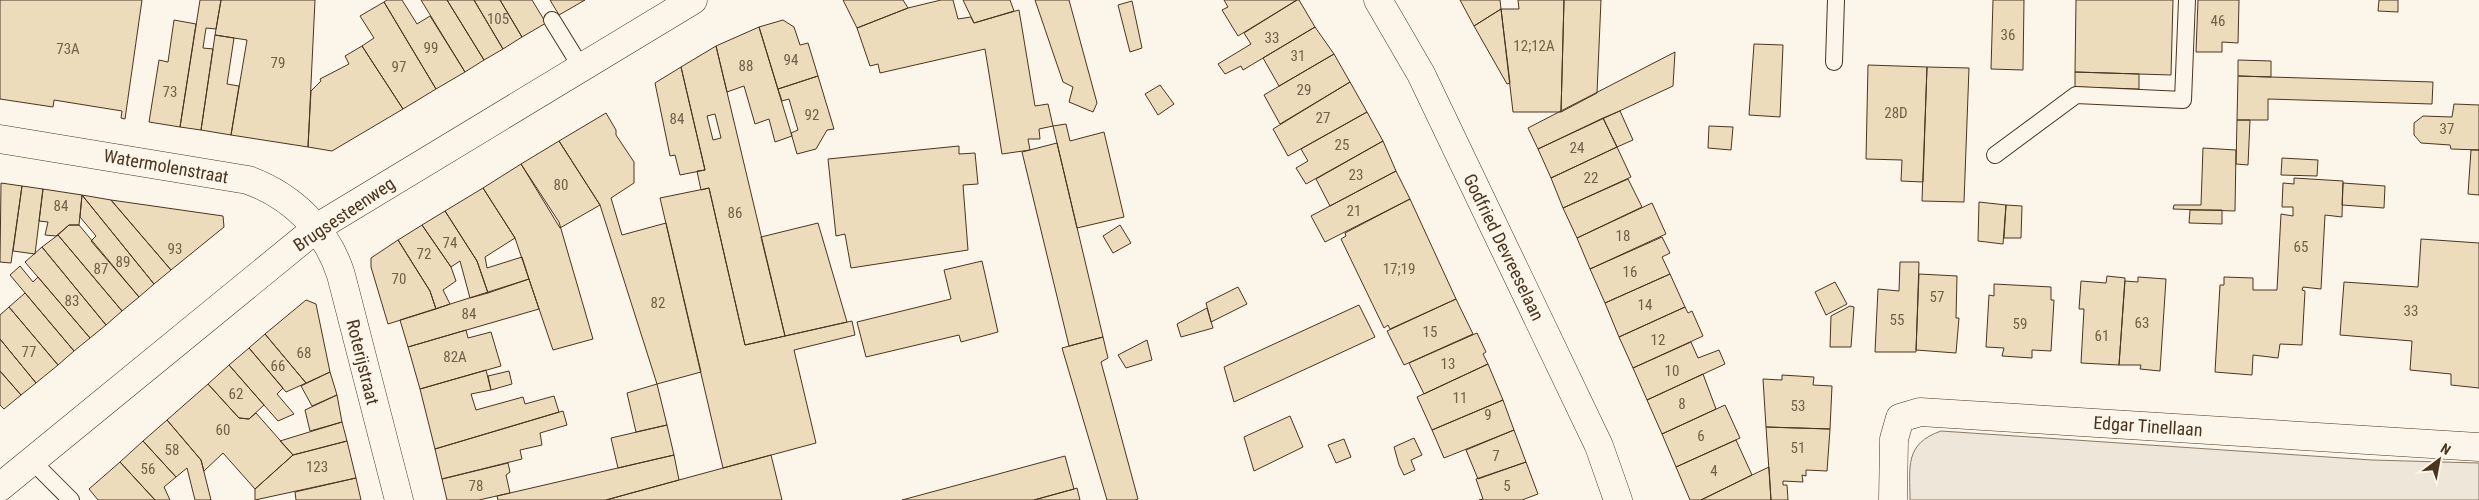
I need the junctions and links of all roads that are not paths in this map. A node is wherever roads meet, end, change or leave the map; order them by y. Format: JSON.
{"nodes":[{"id":1,"x":693,"y":0,"type":"edge"},
{"id":2,"x":1378,"y":0,"type":"edge"},
{"id":3,"x":1836,"y":0,"type":"edge"},
{"id":4,"x":2187,"y":0,"type":"edge"},
{"id":5,"x":552,"y":20,"type":"dead end"},
{"id":6,"x":1834,"y":62,"type":"dead end"},
{"id":7,"x":581,"y":67,"type":"junction"},
{"id":8,"x":0,"y":139,"type":"edge"},
{"id":9,"x":1995,"y":155,"type":"dead end"},
{"id":10,"x":318,"y":227,"type":"junction"},
{"id":11,"x":2479,"y":447,"type":"edge"},
{"id":12,"x":32,"y":461,"type":"junction"},
{"id":13,"x":0,"y":487,"type":"edge"},
{"id":14,"x":71,"y":500,"type":"edge"},
{"id":15,"x":399,"y":500,"type":"edge"},
{"id":16,"x":1618,"y":500,"type":"edge"},
{"id":17,"x":1894,"y":500,"type":"edge"}],
"edges":[{"from":1,"to":7,"type":"street","name":"Brugsesteenweg"},
{"from":2,"to":16,"type":"street","name":"Godfried Devreeselaan"},
{"from":3,"to":6,"type":"lane"},
{"from":4,"to":9,"type":"lane"},
{"from":5,"to":7,"type":"lane"},
{"from":7,"to":10,"type":"street","name":"Brugsesteenweg"},
{"from":8,"to":10,"type":"street","name":"Watermolenstraat"},
{"from":10,"to":12,"type":"street","name":"Brugsesteenweg"},
{"from":10,"to":15,"type":"street","name":"Roterijstraat"},
{"from":11,"to":17,"type":"street","name":"Edgar Tinellaan"},
{"from":12,"to":13,"type":"street","name":"Brugsesteenweg"},
{"from":12,"to":14,"type":"lane"}]}
